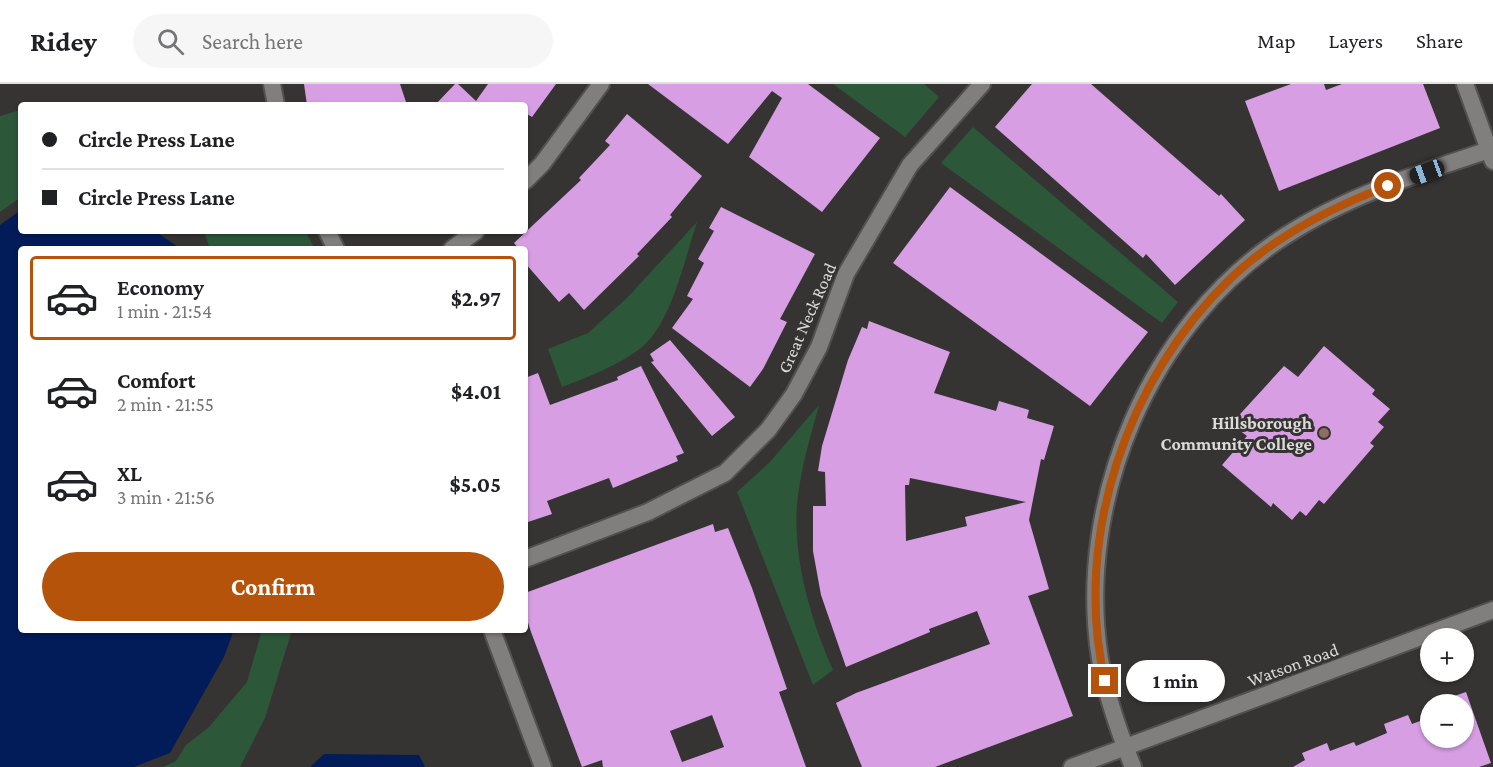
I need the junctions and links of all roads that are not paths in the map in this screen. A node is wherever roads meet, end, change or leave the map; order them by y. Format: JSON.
{"nodes":[{"id":1,"x":272,"y":84,"type":"edge"},
{"id":2,"x":601,"y":84,"type":"edge"},
{"id":3,"x":982,"y":84,"type":"edge"},
{"id":4,"x":1465,"y":84,"type":"edge"},
{"id":5,"x":275,"y":102,"type":"edge"},
{"id":6,"x":1491,"y":155,"type":"edge"},
{"id":7,"x":528,"y":179,"type":"edge"},
{"id":8,"x":472,"y":234,"type":"edge"},
{"id":9,"x":456,"y":246,"type":"edge"},
{"id":10,"x":528,"y":558,"type":"edge"},
{"id":11,"x":1493,"y":610,"type":"edge"},
{"id":12,"x":493,"y":633,"type":"edge"},
{"id":13,"x":1125,"y":747,"type":"junction"},
{"id":14,"x":543,"y":767,"type":"edge"},
{"id":15,"x":1072,"y":767,"type":"edge"},
{"id":16,"x":1133,"y":767,"type":"edge"}],
"edges":[{"from":1,"to":5,"type":"street"},
{"from":2,"to":7,"type":"street"},
{"from":3,"to":10,"type":"street","name":"Great Neck Road"},
{"from":4,"to":6,"type":"street"},
{"from":6,"to":13,"type":"street"},
{"from":8,"to":9,"type":"street"},
{"from":11,"to":13,"type":"street","name":"Watson Road"},
{"from":12,"to":14,"type":"street"},
{"from":13,"to":15,"type":"street","name":"Watson Road"},
{"from":13,"to":16,"type":"street"}]}
